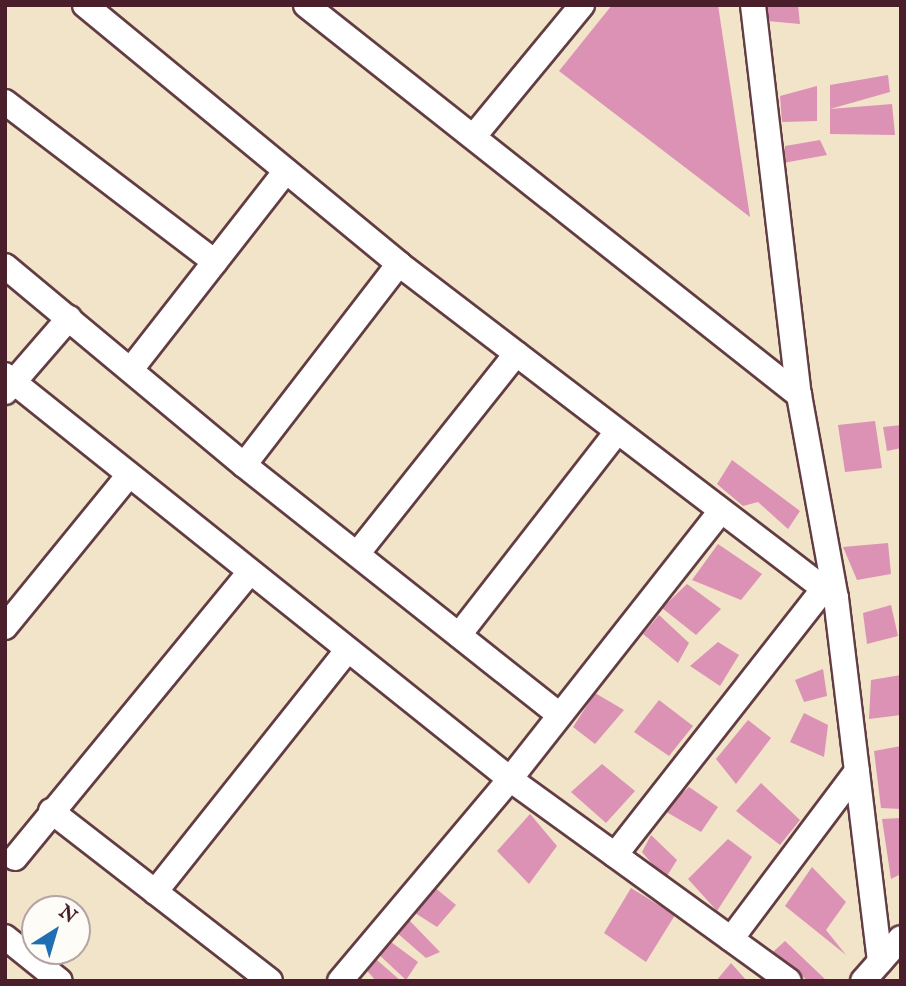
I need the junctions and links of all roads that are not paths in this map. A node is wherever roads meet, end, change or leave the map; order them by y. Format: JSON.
{"nodes":[{"id":1,"x":85,"y":5,"type":"edge"},
{"id":2,"x":306,"y":5,"type":"edge"},
{"id":3,"x":753,"y":5,"type":"edge"},
{"id":4,"x":574,"y":8,"type":"edge"},
{"id":5,"x":5,"y":102,"type":"edge"},
{"id":6,"x":474,"y":136,"type":"junction"},
{"id":7,"x":286,"y":171,"type":"junction"},
{"id":8,"x":215,"y":262,"type":"junction"},
{"id":9,"x":399,"y":264,"type":"junction"},
{"id":10,"x":5,"y":266,"type":"edge"},
{"id":11,"x":69,"y":318,"type":"junction"},
{"id":12,"x":516,"y":354,"type":"junction"},
{"id":13,"x":132,"y":368,"type":"junction"},
{"id":14,"x":8,"y":383,"type":"edge"},
{"id":15,"x":799,"y":395,"type":"junction"},
{"id":16,"x":617,"y":432,"type":"junction"},
{"id":17,"x":244,"y":465,"type":"junction"},
{"id":18,"x":128,"y":476,"type":"junction"},
{"id":19,"x":720,"y":512,"type":"junction"},
{"id":20,"x":357,"y":554,"type":"junction"},
{"id":21,"x":250,"y":572,"type":"junction"},
{"id":22,"x":830,"y":593,"type":"junction"},
{"id":23,"x":5,"y":627,"type":"edge"},
{"id":24,"x":459,"y":635,"type":"junction"},
{"id":25,"x":347,"y":651,"type":"junction"},
{"id":26,"x":559,"y":715,"type":"junction"},
{"id":27,"x":857,"y":771,"type":"junction"},
{"id":28,"x":510,"y":779,"type":"junction"},
{"id":29,"x":51,"y":811,"type":"junction"},
{"id":30,"x":615,"y":855,"type":"junction"},
{"id":31,"x":15,"y":858,"type":"dead end"},
{"id":32,"x":155,"y":892,"type":"junction"},
{"id":33,"x":5,"y":937,"type":"edge"},
{"id":34,"x":901,"y":938,"type":"edge"},
{"id":35,"x":731,"y":939,"type":"junction"},
{"id":36,"x":880,"y":961,"type":"junction"},
{"id":37,"x":60,"y":981,"type":"edge"},
{"id":38,"x":270,"y":981,"type":"edge"},
{"id":39,"x":340,"y":981,"type":"edge"},
{"id":40,"x":789,"y":981,"type":"edge"},
{"id":41,"x":863,"y":981,"type":"edge"}],
"edges":[{"from":1,"to":7,"type":"street"},
{"from":2,"to":6,"type":"street"},
{"from":3,"to":15,"type":"street"},
{"from":4,"to":6,"type":"street"},
{"from":5,"to":8,"type":"street"},
{"from":6,"to":15,"type":"street"},
{"from":7,"to":8,"type":"street"},
{"from":7,"to":9,"type":"street"},
{"from":8,"to":13,"type":"street"},
{"from":9,"to":12,"type":"street"},
{"from":9,"to":17,"type":"street"},
{"from":10,"to":11,"type":"street"},
{"from":11,"to":13,"type":"street"},
{"from":11,"to":14,"type":"street"},
{"from":12,"to":16,"type":"street"},
{"from":12,"to":20,"type":"street"},
{"from":13,"to":17,"type":"street"},
{"from":14,"to":18,"type":"street"},
{"from":15,"to":22,"type":"street"},
{"from":16,"to":19,"type":"street"},
{"from":16,"to":24,"type":"street"},
{"from":17,"to":20,"type":"street"},
{"from":18,"to":21,"type":"street"},
{"from":18,"to":23,"type":"street"},
{"from":19,"to":22,"type":"street"},
{"from":19,"to":26,"type":"street"},
{"from":20,"to":24,"type":"street"},
{"from":21,"to":25,"type":"street"},
{"from":21,"to":29,"type":"street"},
{"from":22,"to":27,"type":"street"},
{"from":22,"to":30,"type":"street"},
{"from":24,"to":26,"type":"street"},
{"from":25,"to":28,"type":"street"},
{"from":25,"to":32,"type":"street"},
{"from":26,"to":28,"type":"street"},
{"from":27,"to":35,"type":"street"},
{"from":27,"to":36,"type":"street"},
{"from":28,"to":30,"type":"street"},
{"from":28,"to":39,"type":"street"},
{"from":29,"to":31,"type":"street"},
{"from":29,"to":32,"type":"street"},
{"from":30,"to":35,"type":"street"},
{"from":32,"to":38,"type":"street"},
{"from":33,"to":37,"type":"street"},
{"from":34,"to":36,"type":"street"},
{"from":35,"to":40,"type":"street"},
{"from":36,"to":41,"type":"street"}]}
